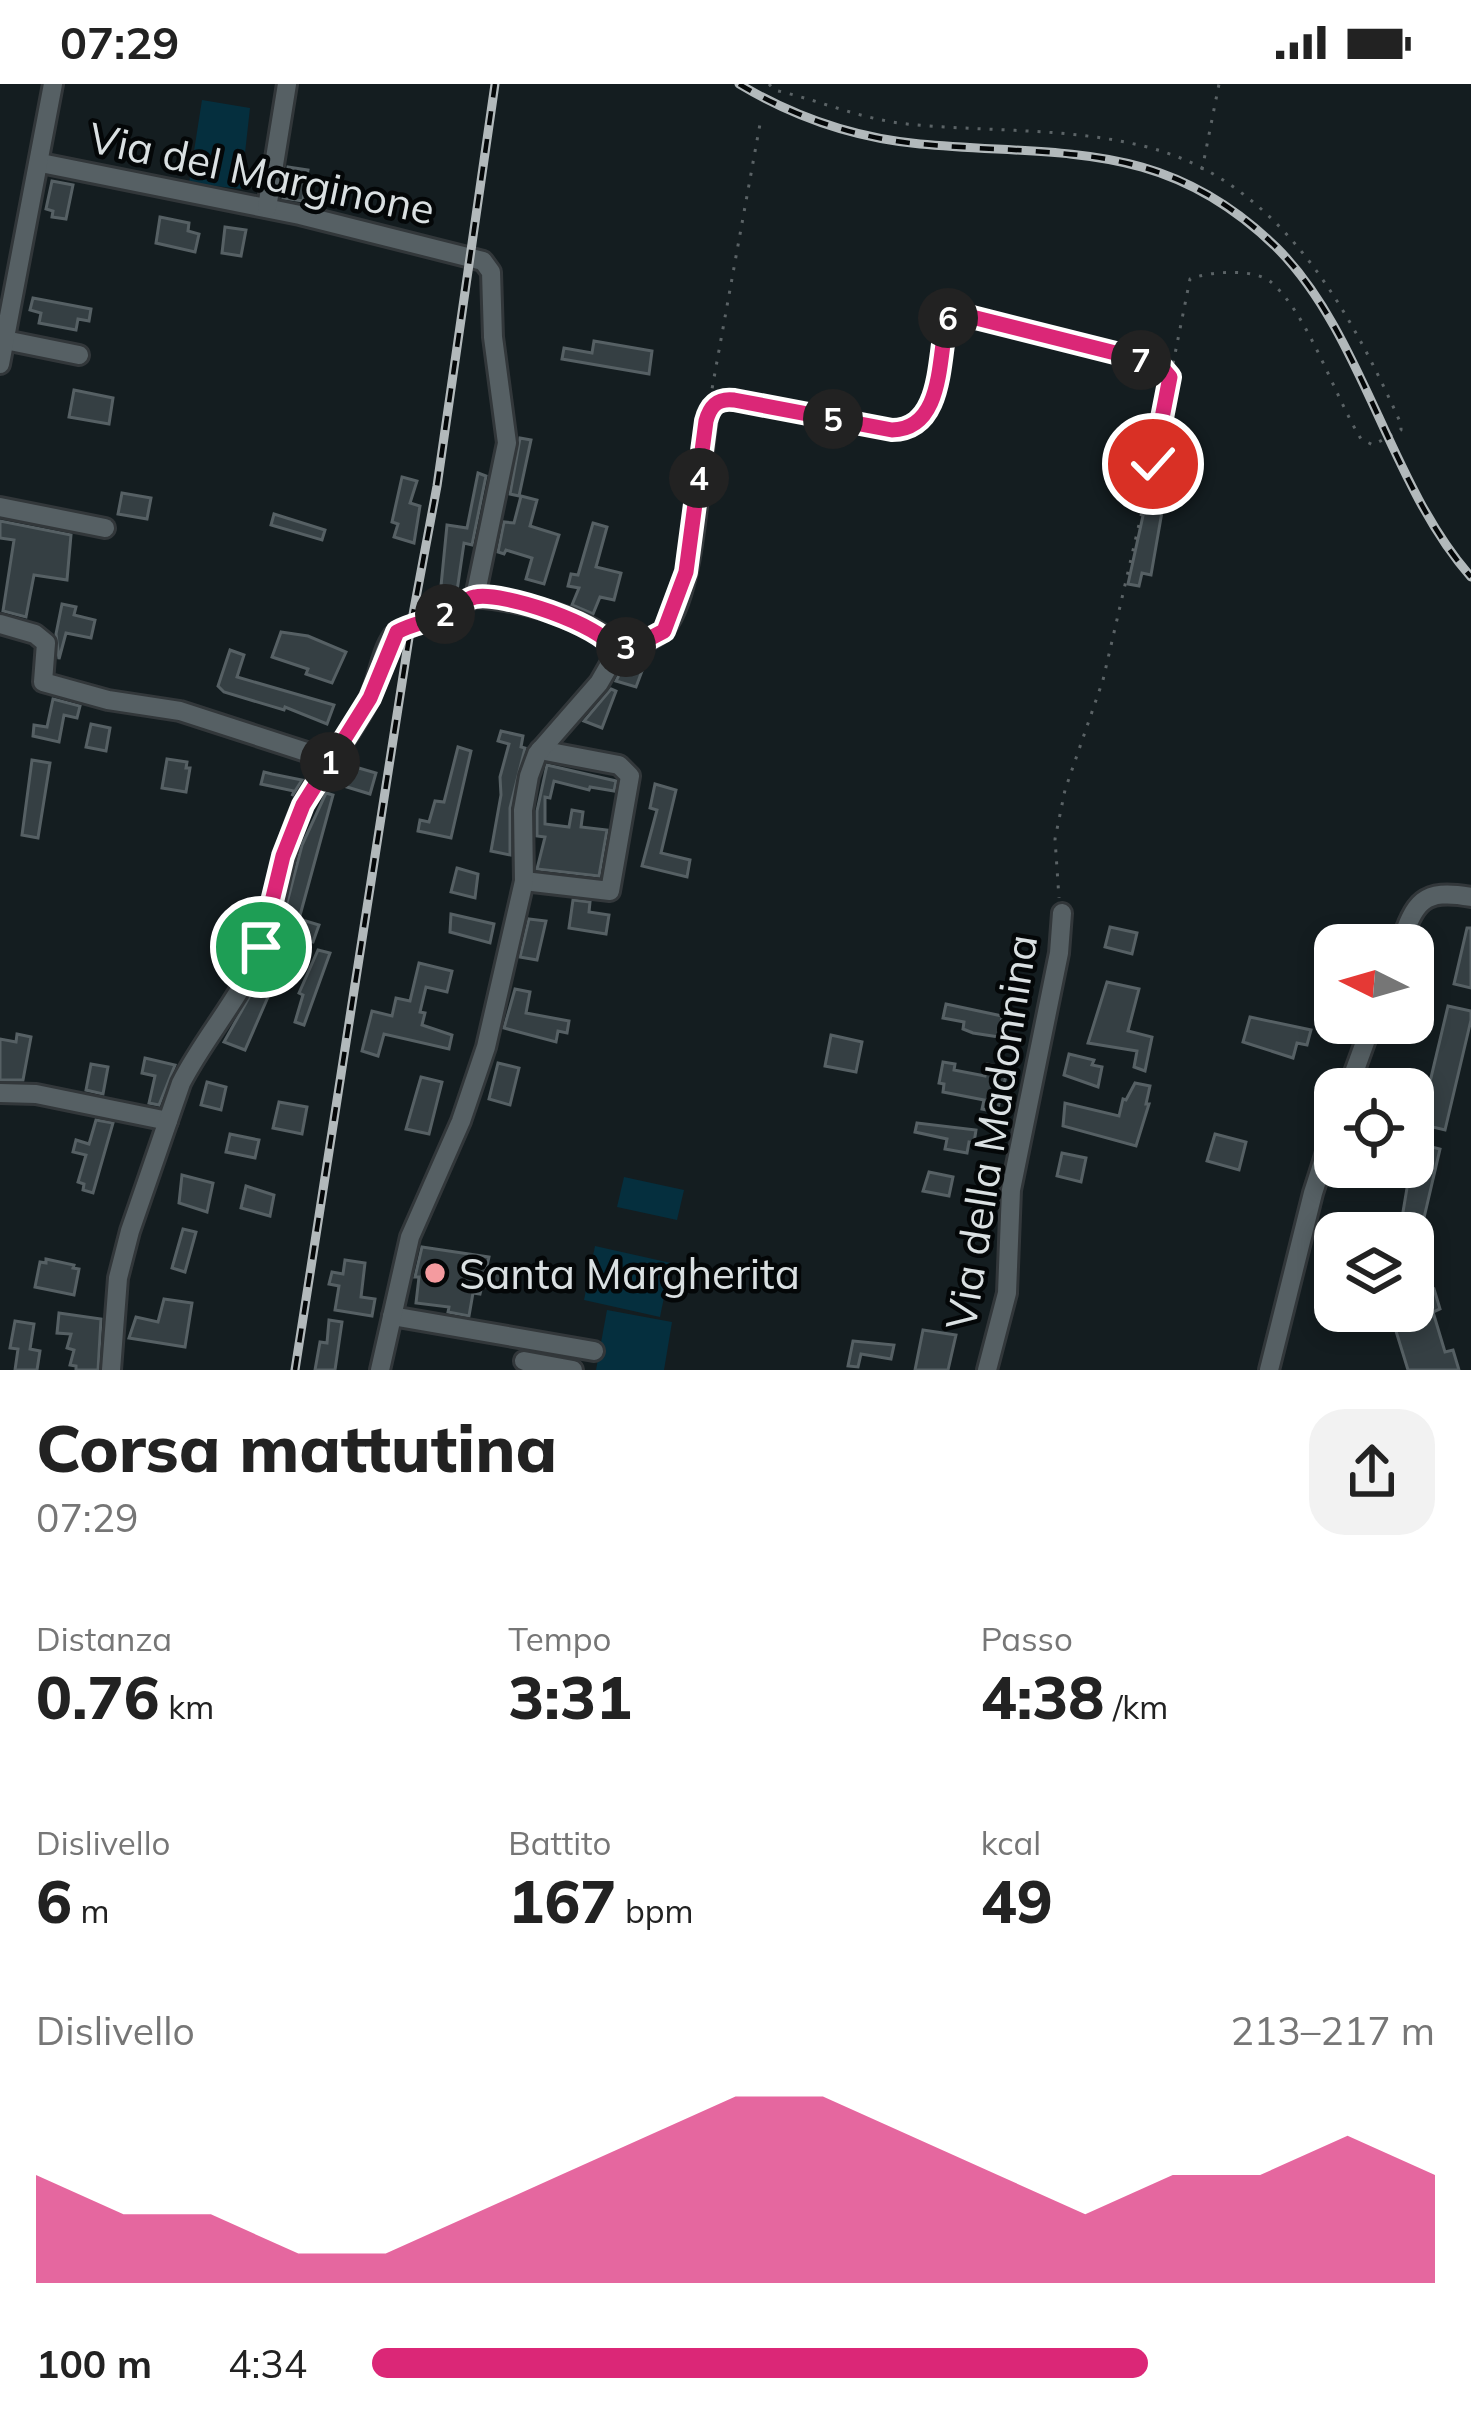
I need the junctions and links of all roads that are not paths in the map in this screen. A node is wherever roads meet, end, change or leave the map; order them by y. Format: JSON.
{"nodes":[{"id":1,"x":53,"y":84,"type":"edge"},
{"id":2,"x":287,"y":84,"type":"edge"},
{"id":3,"x":41,"y":163,"type":"junction"},
{"id":4,"x":267,"y":208,"type":"junction"},
{"id":5,"x":4,"y":340,"type":"junction"},
{"id":6,"x":79,"y":355,"type":"dead end"},
{"id":7,"x":0,"y":364,"type":"edge"},
{"id":8,"x":708,"y":414,"type":"road end"},
{"id":9,"x":0,"y":507,"type":"edge"},
{"id":10,"x":105,"y":528,"type":"dead end"},
{"id":11,"x":475,"y":597,"type":"junction"},
{"id":12,"x":0,"y":624,"type":"edge"},
{"id":13,"x":614,"y":650,"type":"junction"},
{"id":14,"x":541,"y":749,"type":"junction"},
{"id":15,"x":331,"y":760,"type":"junction"},
{"id":16,"x":524,"y":881,"type":"junction"},
{"id":17,"x":1471,"y":897,"type":"edge"},
{"id":18,"x":1062,"y":914,"type":"road end"},
{"id":19,"x":1408,"y":924,"type":"edge"},
{"id":20,"x":0,"y":1093,"type":"edge"},
{"id":21,"x":168,"y":1121,"type":"junction"},
{"id":22,"x":1315,"y":1188,"type":"edge"},
{"id":23,"x":392,"y":1316,"type":"junction"},
{"id":24,"x":594,"y":1351,"type":"dead end"},
{"id":25,"x":524,"y":1361,"type":"dead end"},
{"id":26,"x":111,"y":1370,"type":"edge"},
{"id":27,"x":380,"y":1370,"type":"edge"},
{"id":28,"x":573,"y":1370,"type":"edge"},
{"id":29,"x":987,"y":1370,"type":"edge"},
{"id":30,"x":1269,"y":1370,"type":"edge"}],
"edges":[{"from":1,"to":3,"type":"street","name":"Via del Marginone"},
{"from":2,"to":4,"type":"street"},
{"from":3,"to":4,"type":"street","name":"Via del Marginone"},
{"from":3,"to":5,"type":"street","name":"Via del Marginone"},
{"from":4,"to":11,"type":"street","name":"Via del Marginone"},
{"from":5,"to":6,"type":"street"},
{"from":5,"to":7,"type":"street","name":"Via del Marginone"},
{"from":8,"to":13,"type":"street"},
{"from":9,"to":10,"type":"street"},
{"from":11,"to":13,"type":"street"},
{"from":11,"to":15,"type":"street"},
{"from":12,"to":15,"type":"street"},
{"from":13,"to":14,"type":"street"},
{"from":14,"to":16,"type":"street"},
{"from":14,"to":16,"type":"street"},
{"from":15,"to":21,"type":"street"},
{"from":16,"to":23,"type":"street"},
{"from":17,"to":19,"type":"street"},
{"from":18,"to":29,"type":"street","name":"Via della Madonnina"},
{"from":20,"to":21,"type":"street"},
{"from":21,"to":26,"type":"street"},
{"from":22,"to":30,"type":"street"},
{"from":23,"to":24,"type":"street"},
{"from":23,"to":27,"type":"street"},
{"from":25,"to":28,"type":"street"}]}
